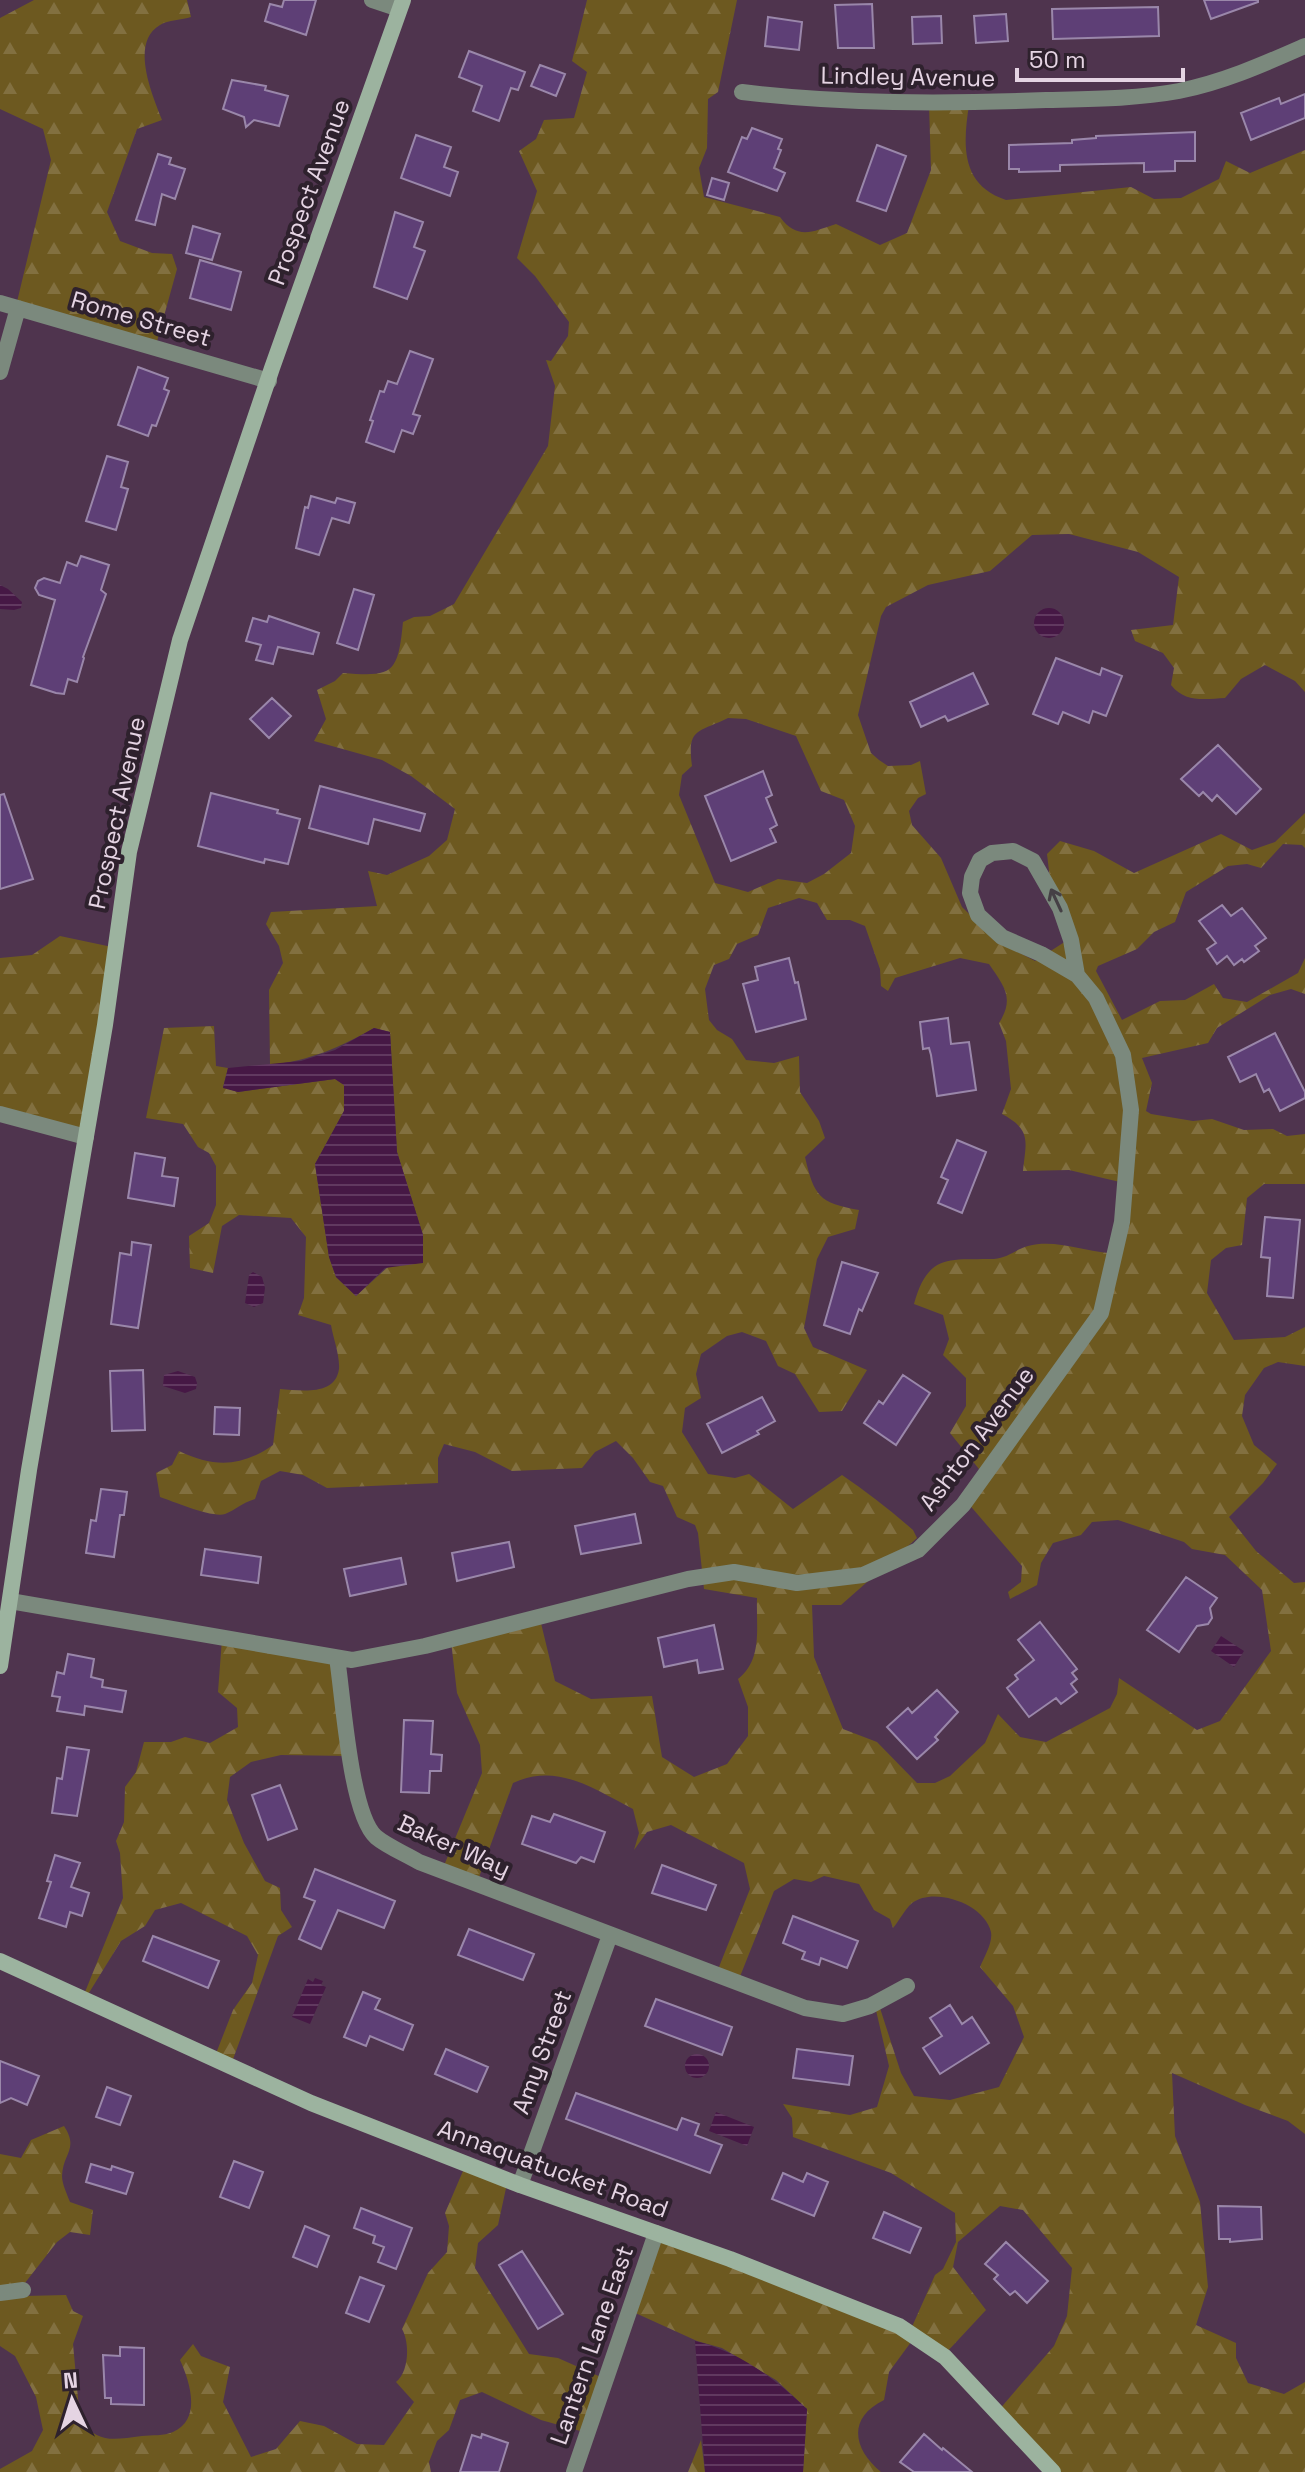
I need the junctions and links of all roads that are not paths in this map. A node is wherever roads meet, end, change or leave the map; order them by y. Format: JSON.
{"nodes":[{"id":1,"x":372,"y":0,"type":"edge"},
{"id":2,"x":401,"y":5,"type":"edge"},
{"id":3,"x":1305,"y":46,"type":"edge"},
{"id":4,"x":742,"y":92,"type":"dead end"},
{"id":5,"x":0,"y":303,"type":"edge"},
{"id":6,"x":18,"y":308,"type":"junction"},
{"id":7,"x":0,"y":372,"type":"edge"},
{"id":8,"x":269,"y":381,"type":"junction"},
{"id":9,"x":1077,"y":975,"type":"junction"},
{"id":10,"x":0,"y":1114,"type":"edge"},
{"id":11,"x":86,"y":1137,"type":"junction"},
{"id":12,"x":10,"y":1601,"type":"junction"},
{"id":13,"x":337,"y":1658,"type":"junction"},
{"id":14,"x":0,"y":1666,"type":"edge"},
{"id":15,"x":610,"y":1935,"type":"junction"},
{"id":16,"x":0,"y":1961,"type":"edge"},
{"id":17,"x":907,"y":1986,"type":"dead end"},
{"id":18,"x":520,"y":2185,"type":"junction"},
{"id":19,"x":656,"y":2233,"type":"junction"},
{"id":20,"x":23,"y":2290,"type":"dead end"},
{"id":21,"x":0,"y":2293,"type":"edge"},
{"id":22,"x":574,"y":2472,"type":"edge"},
{"id":23,"x":1053,"y":2472,"type":"edge"}],
"edges":[{"from":1,"to":2,"type":"street"},
{"from":2,"to":8,"type":"street","name":"Prospect Avenue"},
{"from":3,"to":4,"type":"street","name":"Lindley Avenue"},
{"from":5,"to":6,"type":"street","name":"Rome Street"},
{"from":6,"to":7,"type":"street"},
{"from":6,"to":8,"type":"street","name":"Rome Street"},
{"from":8,"to":11,"type":"street","name":"Prospect Avenue"},
{"from":9,"to":9,"type":"street","name":"Ashton Avenue","one_way":true},
{"from":9,"to":13,"type":"street","name":"Ashton Avenue"},
{"from":10,"to":11,"type":"street"},
{"from":11,"to":12,"type":"street","name":"Prospect Avenue"},
{"from":12,"to":13,"type":"street"},
{"from":12,"to":14,"type":"street","name":"Prospect Avenue"},
{"from":13,"to":15,"type":"street","name":"Baker Way"},
{"from":15,"to":17,"type":"street","name":"Baker Way"},
{"from":15,"to":18,"type":"street","name":"Amy Street"},
{"from":16,"to":18,"type":"street","name":"Annaquatucket Road"},
{"from":18,"to":19,"type":"street","name":"Annaquatucket Road"},
{"from":19,"to":22,"type":"street","name":"Lantern Lane East"},
{"from":19,"to":23,"type":"street","name":"Annaquatucket Road"},
{"from":20,"to":21,"type":"street"}]}
